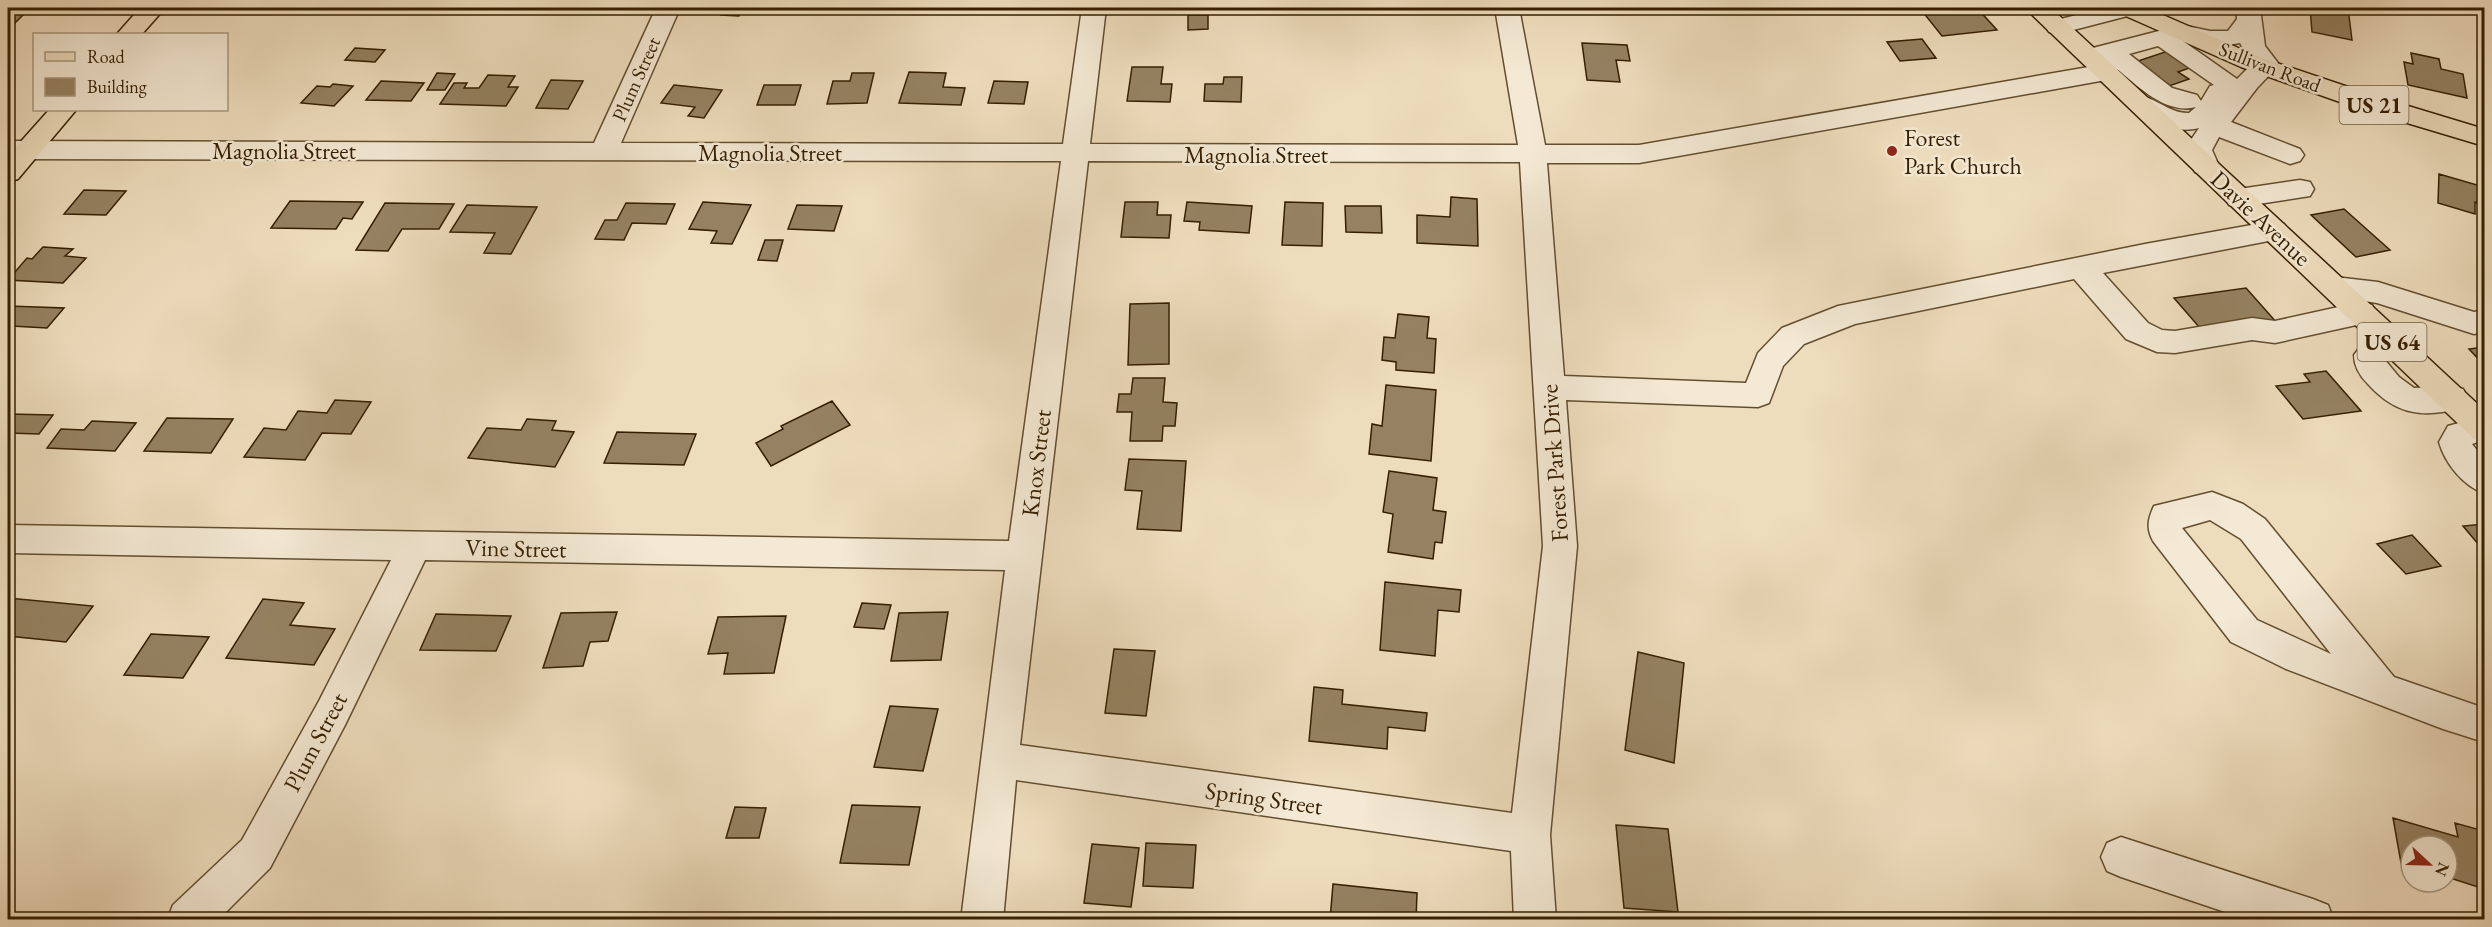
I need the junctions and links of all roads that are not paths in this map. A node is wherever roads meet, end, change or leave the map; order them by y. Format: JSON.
{"nodes":[{"id":1,"x":153,"y":8,"type":"edge"},
{"id":2,"x":668,"y":8,"type":"edge"},
{"id":3,"x":1094,"y":8,"type":"edge"},
{"id":4,"x":1507,"y":8,"type":"edge"},
{"id":5,"x":2037,"y":8,"type":"edge"},
{"id":6,"x":2129,"y":8,"type":"edge"},
{"id":7,"x":2248,"y":14,"type":"edge"},
{"id":8,"x":2100,"y":16,"type":"junction"},
{"id":9,"x":2058,"y":27,"type":"junction"},
{"id":10,"x":130,"y":33,"type":"edge"},
{"id":11,"x":2178,"y":35,"type":"junction"},
{"id":12,"x":2137,"y":44,"type":"junction"},
{"id":13,"x":2102,"y":60,"type":"junction"},
{"id":14,"x":2254,"y":63,"type":"junction"},
{"id":15,"x":2226,"y":82,"type":"junction"},
{"id":16,"x":2139,"y":104,"type":"junction"},
{"id":17,"x":62,"y":111,"type":"edge"},
{"id":18,"x":2212,"y":116,"type":"junction"},
{"id":19,"x":2484,"y":138,"type":"edge"},
{"id":20,"x":17,"y":150,"type":"edge"},
{"id":21,"x":604,"y":152,"type":"junction"},
{"id":22,"x":1075,"y":153,"type":"junction"},
{"id":23,"x":1533,"y":154,"type":"junction"},
{"id":24,"x":2290,"y":155,"type":"dead end"},
{"id":25,"x":2205,"y":166,"type":"junction"},
{"id":26,"x":8,"y":173,"type":"edge"},
{"id":27,"x":2300,"y":189,"type":"dead end"},
{"id":28,"x":2239,"y":198,"type":"junction"},
{"id":29,"x":2274,"y":231,"type":"junction"},
{"id":30,"x":2081,"y":267,"type":"junction"},
{"id":31,"x":2335,"y":288,"type":"junction"},
{"id":32,"x":2361,"y":313,"type":"junction"},
{"id":33,"x":2484,"y":321,"type":"edge"},
{"id":34,"x":2397,"y":346,"type":"joint"},
{"id":35,"x":1549,"y":387,"type":"junction"},
{"id":36,"x":2452,"y":398,"type":"joint"},
{"id":37,"x":2484,"y":428,"type":"edge"},
{"id":38,"x":2484,"y":480,"type":"edge"},
{"id":39,"x":8,"y":539,"type":"edge"},
{"id":40,"x":415,"y":546,"type":"junction"},
{"id":41,"x":1024,"y":556,"type":"junction"},
{"id":42,"x":2381,"y":689,"type":"junction"},
{"id":43,"x":2484,"y":725,"type":"edge"},
{"id":44,"x":999,"y":760,"type":"junction"},
{"id":45,"x":1530,"y":835,"type":"junction"},
{"id":46,"x":2121,"y":857,"type":"dead end"},
{"id":47,"x":188,"y":920,"type":"edge"},
{"id":48,"x":982,"y":920,"type":"edge"},
{"id":49,"x":1535,"y":920,"type":"edge"},
{"id":50,"x":2313,"y":920,"type":"edge"}],
"edges":[{"from":1,"to":10,"type":"main road"},
{"from":2,"to":21,"type":"street","name":"Plum Street"},
{"from":3,"to":22,"type":"street","name":"Knox Street"},
{"from":4,"to":23,"type":"street","name":"Forest Park Drive"},
{"from":5,"to":9,"type":"main road","name":"Davie Avenue","number":"US 64"},
{"from":6,"to":8,"type":"street"},
{"from":6,"to":11,"type":"main road","name":"Sullivan Road","number":"US 21"},
{"from":7,"to":11,"type":"street"},
{"from":7,"to":14,"type":"street"},
{"from":8,"to":9,"type":"street"},
{"from":8,"to":12,"type":"street"},
{"from":9,"to":13,"type":"main road","name":"Davie Avenue","number":"US 64"},
{"from":11,"to":12,"type":"street","name":"Magnolia Street"},
{"from":11,"to":14,"type":"main road","name":"Sullivan Road","number":"US 21"},
{"from":11,"to":15,"type":"street"},
{"from":12,"to":13,"type":"street","name":"Magnolia Street"},
{"from":13,"to":16,"type":"main road","name":"Davie Avenue","number":"US 64"},
{"from":13,"to":18,"type":"street"},
{"from":13,"to":23,"type":"street","name":"Magnolia Street"},
{"from":14,"to":15,"type":"street"},
{"from":14,"to":18,"type":"street"},
{"from":14,"to":19,"type":"main road","name":"Sullivan Road","number":"US 21"},
{"from":15,"to":18,"type":"street"},
{"from":16,"to":18,"type":"street"},
{"from":16,"to":25,"type":"main road","name":"Davie Avenue","number":"US 64"},
{"from":17,"to":20,"type":"main road"},
{"from":18,"to":24,"type":"street"},
{"from":18,"to":25,"type":"street"},
{"from":20,"to":21,"type":"street","name":"Magnolia Street"},
{"from":20,"to":26,"type":"main road"},
{"from":21,"to":22,"type":"street","name":"Magnolia Street"},
{"from":22,"to":23,"type":"street","name":"Magnolia Street"},
{"from":22,"to":41,"type":"street","name":"Knox Street"},
{"from":23,"to":35,"type":"street","name":"Forest Park Drive"},
{"from":25,"to":28,"type":"main road","name":"Davie Avenue","number":"US 64"},
{"from":27,"to":28,"type":"street"},
{"from":28,"to":29,"type":"main road","name":"Davie Avenue","number":"US 64"},
{"from":29,"to":30,"type":"street"},
{"from":29,"to":31,"type":"main road","name":"Davie Avenue","number":"US 64"},
{"from":30,"to":32,"type":"street"},
{"from":30,"to":35,"type":"street"},
{"from":31,"to":32,"type":"main road","name":"Davie Avenue","number":"US 64"},
{"from":31,"to":33,"type":"street"},
{"from":32,"to":34,"type":"main road","name":"Davie Avenue","number":"US 64"},
{"from":34,"to":36,"type":"street"},
{"from":35,"to":45,"type":"street","name":"Forest Park Drive"},
{"from":36,"to":37,"type":"main road"},
{"from":37,"to":38,"type":"street"},
{"from":39,"to":40,"type":"street","name":"Vine Street"},
{"from":40,"to":41,"type":"street","name":"Vine Street"},
{"from":40,"to":47,"type":"street","name":"Plum Street"},
{"from":41,"to":44,"type":"street","name":"Knox Street"},
{"from":42,"to":42,"type":"street"},
{"from":42,"to":43,"type":"street"},
{"from":44,"to":45,"type":"street","name":"Spring Street"},
{"from":44,"to":48,"type":"street","name":"Knox Street"},
{"from":45,"to":49,"type":"street","name":"Forest Park Drive"},
{"from":46,"to":50,"type":"street"}]}
